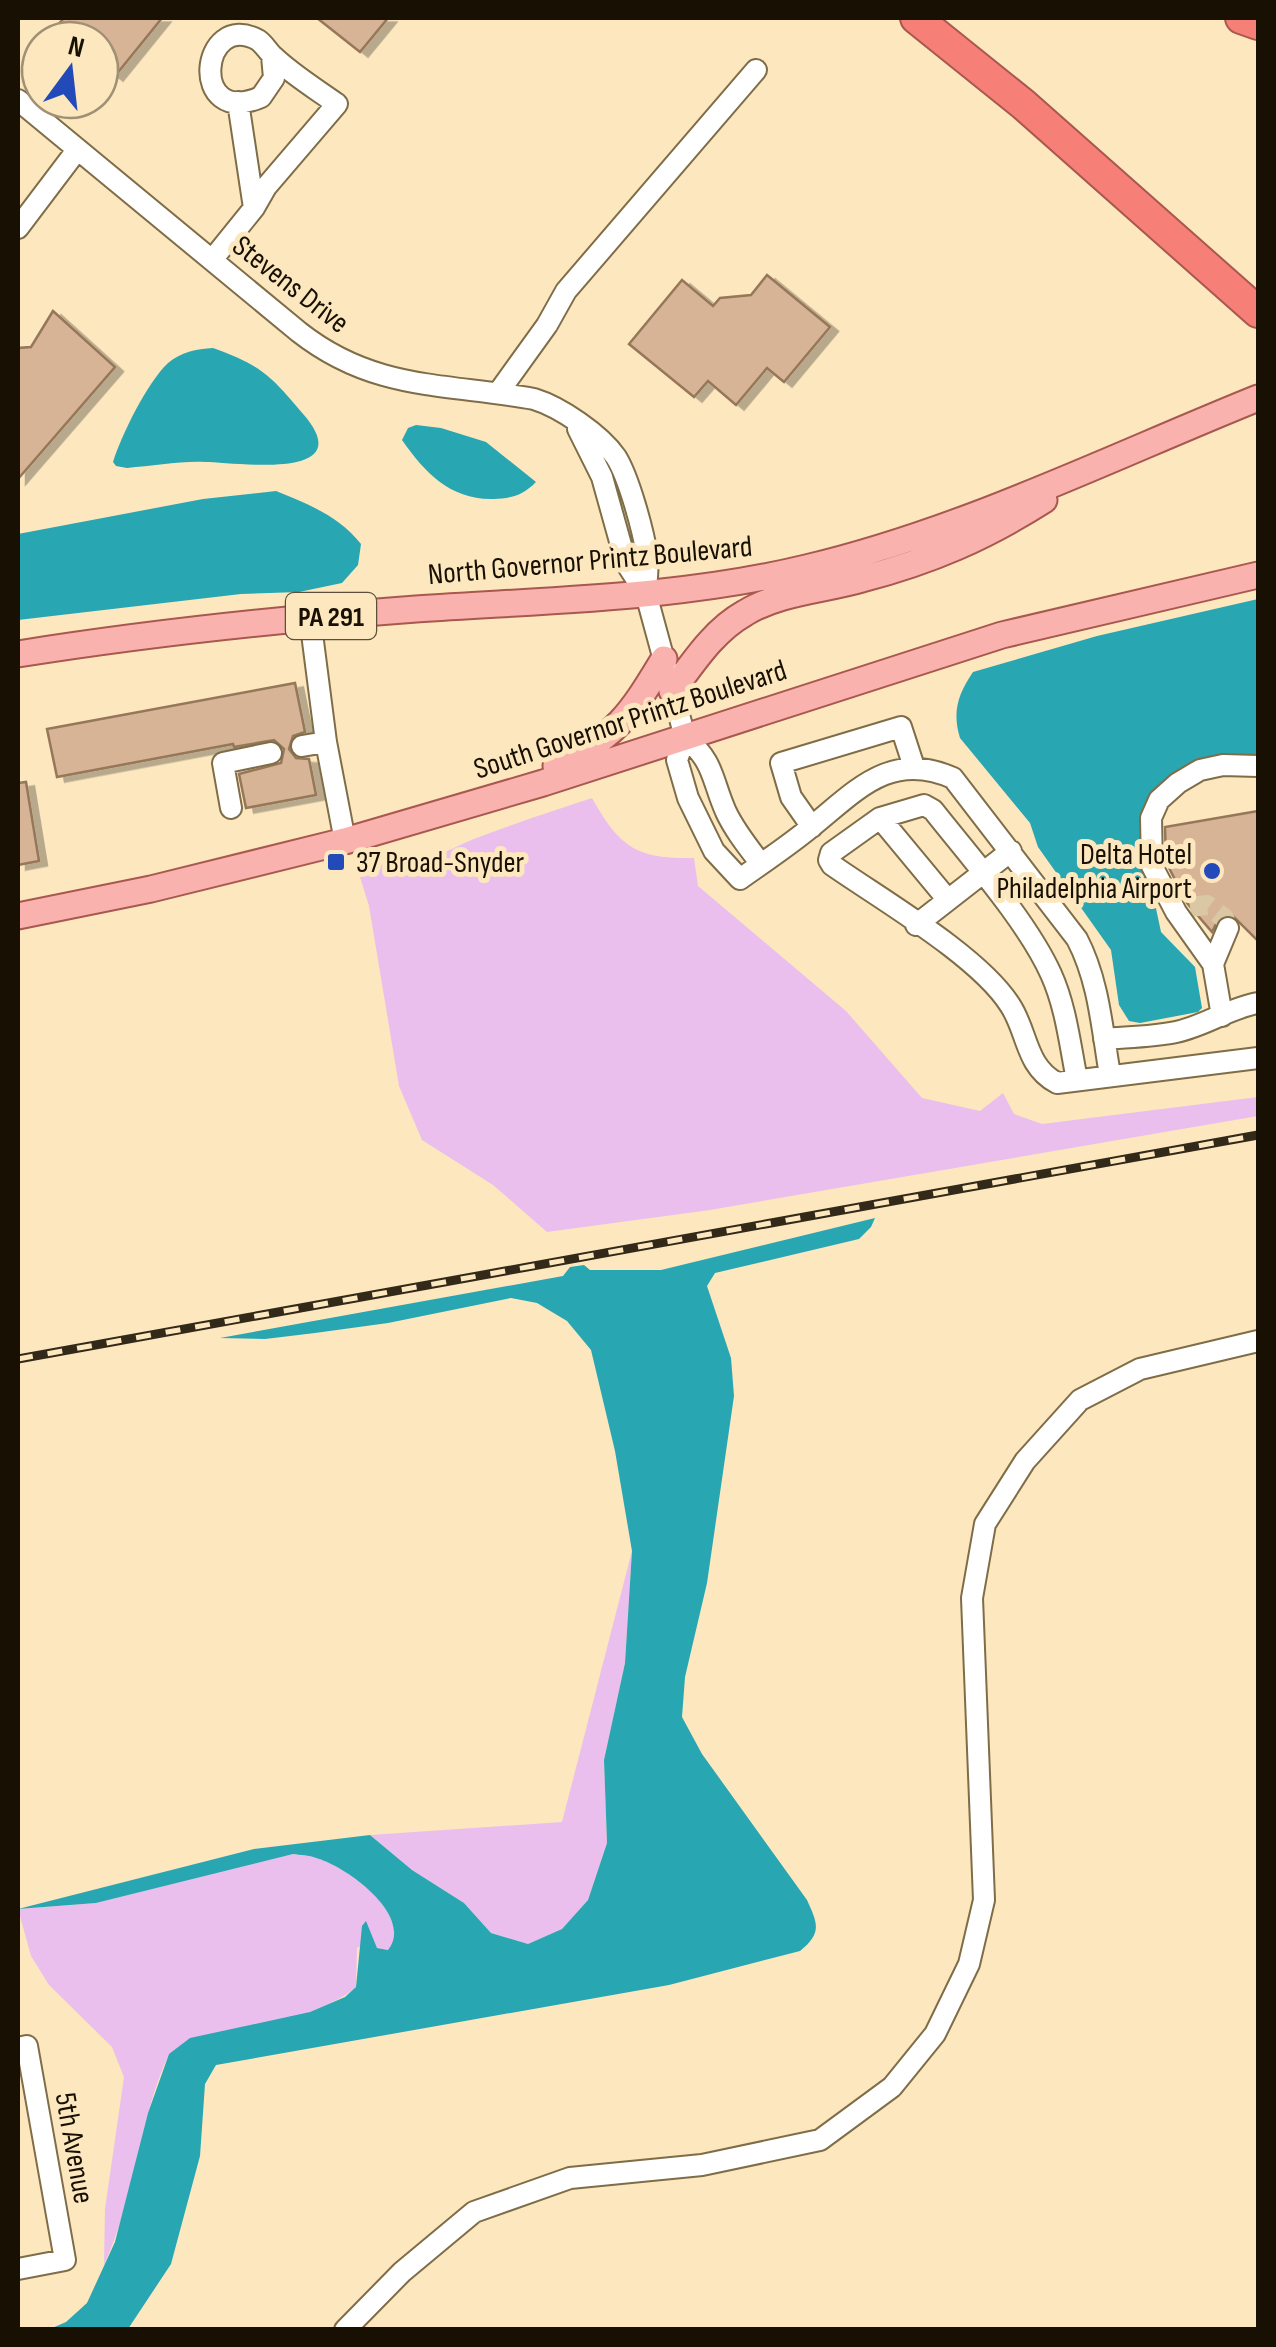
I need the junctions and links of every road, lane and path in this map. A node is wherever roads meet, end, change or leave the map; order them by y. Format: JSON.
{"nodes":[{"id":1,"x":916,"y":18,"type":"edge"},
{"id":2,"x":1241,"y":18,"type":"edge"},
{"id":3,"x":1258,"y":24,"type":"edge"},
{"id":4,"x":272,"y":56,"type":"junction"},
{"id":5,"x":756,"y":70,"type":"dead end"},
{"id":6,"x":18,"y":100,"type":"edge"},
{"id":7,"x":238,"y":102,"type":"junction"},
{"id":8,"x":77,"y":150,"type":"junction"},
{"id":9,"x":254,"y":208,"type":"junction"},
{"id":10,"x":18,"y":228,"type":"edge"},
{"id":11,"x":212,"y":260,"type":"junction"},
{"id":12,"x":1258,"y":312,"type":"edge"},
{"id":13,"x":498,"y":393,"type":"junction"},
{"id":14,"x":1258,"y":398,"type":"edge"},
{"id":15,"x":1096,"y":466,"type":"junction"},
{"id":16,"x":1258,"y":574,"type":"edge"},
{"id":17,"x":646,"y":594,"type":"junction"},
{"id":18,"x":310,"y":618,"type":"junction"},
{"id":19,"x":18,"y":654,"type":"edge"},
{"id":20,"x":664,"y":660,"type":"junction"},
{"id":21,"x":672,"y":691,"type":"junction"},
{"id":22,"x":686,"y":737,"type":"junction"},
{"id":23,"x":326,"y":742,"type":"junction"},
{"id":24,"x":302,"y":746,"type":"dead end"},
{"id":25,"x":271,"y":753,"type":"dead end"},
{"id":26,"x":1258,"y":766,"type":"edge"},
{"id":27,"x":914,"y":767,"type":"junction"},
{"id":28,"x":494,"y":797,"type":"junction"},
{"id":29,"x":231,"y":808,"type":"dead end"},
{"id":30,"x":880,"y":818,"type":"junction"},
{"id":31,"x":812,"y":827,"type":"junction"},
{"id":32,"x":345,"y":841,"type":"junction"},
{"id":33,"x":1011,"y":851,"type":"junction"},
{"id":34,"x":761,"y":864,"type":"junction"},
{"id":35,"x":983,"y":874,"type":"junction"},
{"id":36,"x":948,"y":900,"type":"junction"},
{"id":37,"x":18,"y":916,"type":"edge"},
{"id":38,"x":916,"y":925,"type":"junction"},
{"id":39,"x":1228,"y":928,"type":"dead end"},
{"id":40,"x":1213,"y":964,"type":"junction"},
{"id":41,"x":1258,"y":1004,"type":"edge"},
{"id":42,"x":1222,"y":1016,"type":"junction"},
{"id":43,"x":1104,"y":1039,"type":"junction"},
{"id":44,"x":1258,"y":1058,"type":"edge"},
{"id":45,"x":1110,"y":1075,"type":"junction"},
{"id":46,"x":1077,"y":1080,"type":"junction"},
{"id":47,"x":1258,"y":1341,"type":"edge"},
{"id":48,"x":22,"y":2047,"type":"edge"},
{"id":49,"x":18,"y":2269,"type":"edge"},
{"id":50,"x":345,"y":2330,"type":"edge"}],
"edges":[{"from":1,"to":12,"type":"highway"},
{"from":2,"to":3,"type":"highway"},
{"from":4,"to":7,"type":"street"},
{"from":4,"to":7,"type":"street"},
{"from":4,"to":9,"type":"street"},
{"from":5,"to":13,"type":"street"},
{"from":6,"to":8,"type":"street","name":"Stevens Drive"},
{"from":7,"to":9,"type":"street"},
{"from":8,"to":10,"type":"street"},
{"from":8,"to":11,"type":"street","name":"Stevens Drive"},
{"from":9,"to":11,"type":"street"},
{"from":11,"to":13,"type":"street","name":"Stevens Drive"},
{"from":13,"to":17,"type":"street","name":"Stevens Drive"},
{"from":14,"to":15,"type":"main road","name":"North Governor Printz Boulevard","number":"PA 291"},
{"from":15,"to":17,"type":"main road","name":"North Governor Printz Boulevard","number":"PA 291"},
{"from":15,"to":21,"type":"main road"},
{"from":16,"to":22,"type":"main road","name":"South Governor Printz Boulevard"},
{"from":17,"to":18,"type":"main road","name":"North Governor Printz Boulevard","number":"PA 291"},
{"from":17,"to":20,"type":"street","name":"Stevens Drive"},
{"from":18,"to":19,"type":"main road","name":"North Governor Printz Boulevard","number":"PA 291"},
{"from":18,"to":23,"type":"street"},
{"from":20,"to":21,"type":"street","name":"Stevens Drive"},
{"from":20,"to":28,"type":"main road"},
{"from":21,"to":22,"type":"street","name":"Stevens Drive"},
{"from":22,"to":28,"type":"main road","name":"South Governor Printz Boulevard"},
{"from":22,"to":34,"type":"street"},
{"from":22,"to":34,"type":"street"},
{"from":23,"to":24,"type":"street"},
{"from":23,"to":32,"type":"street"},
{"from":25,"to":29,"type":"street"},
{"from":26,"to":40,"type":"street"},
{"from":27,"to":31,"type":"street"},
{"from":27,"to":31,"type":"street"},
{"from":27,"to":33,"type":"street"},
{"from":28,"to":32,"type":"main road","name":"South Governor Printz Boulevard"},
{"from":30,"to":35,"type":"street"},
{"from":30,"to":36,"type":"street"},
{"from":30,"to":38,"type":"street"},
{"from":31,"to":34,"type":"street"},
{"from":32,"to":37,"type":"main road","name":"South Governor Printz Boulevard"},
{"from":33,"to":35,"type":"street"},
{"from":33,"to":43,"type":"street"},
{"from":35,"to":36,"type":"street"},
{"from":35,"to":46,"type":"street"},
{"from":36,"to":38,"type":"street"},
{"from":38,"to":46,"type":"street"},
{"from":39,"to":40,"type":"street"},
{"from":40,"to":42,"type":"street"},
{"from":41,"to":42,"type":"street"},
{"from":42,"to":43,"type":"street"},
{"from":43,"to":45,"type":"street"},
{"from":44,"to":45,"type":"street"},
{"from":45,"to":46,"type":"street"},
{"from":47,"to":50,"type":"street"},
{"from":48,"to":49,"type":"street","name":"5th Avenue"}]}
